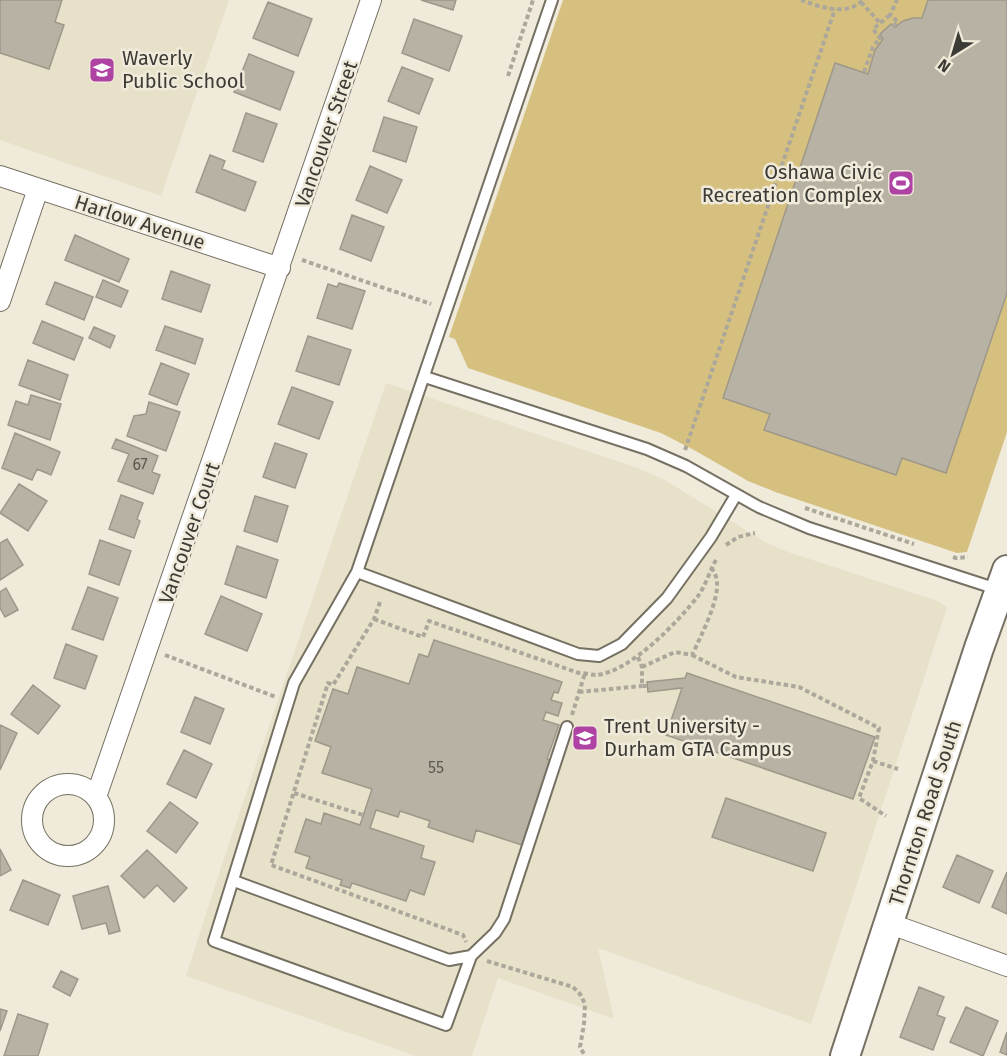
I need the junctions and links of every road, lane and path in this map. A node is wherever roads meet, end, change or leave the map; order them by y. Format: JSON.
{"nodes":[{"id":1,"x":371,"y":0,"type":"edge"},
{"id":2,"x":552,"y":0,"type":"edge"},
{"id":3,"x":801,"y":0,"type":"edge"},
{"id":4,"x":897,"y":0,"type":"edge"},
{"id":5,"x":862,"y":1,"type":"edge"},
{"id":6,"x":835,"y":9,"type":"junction"},
{"id":7,"x":890,"y":15,"type":"junction"},
{"id":8,"x":880,"y":23,"type":"junction"},
{"id":9,"x":893,"y":26,"type":"dead end"},
{"id":10,"x":864,"y":72,"type":"dead end"},
{"id":11,"x":0,"y":176,"type":"edge"},
{"id":12,"x":38,"y":189,"type":"junction"},
{"id":13,"x":283,"y":261,"type":"junction"},
{"id":14,"x":0,"y":301,"type":"edge"},
{"id":15,"x":431,"y":304,"type":"dead end"},
{"id":16,"x":425,"y":376,"type":"junction"},
{"id":17,"x":685,"y":450,"type":"dead end"},
{"id":18,"x":736,"y":495,"type":"junction"},
{"id":19,"x":755,"y":533,"type":"dead end"},
{"id":20,"x":712,"y":568,"type":"junction"},
{"id":21,"x":357,"y":573,"type":"junction"},
{"id":22,"x":1004,"y":580,"type":"edge"},
{"id":23,"x":380,"y":602,"type":"dead end"},
{"id":24,"x":374,"y":620,"type":"junction"},
{"id":25,"x":149,"y":648,"type":"junction"},
{"id":26,"x":692,"y":655,"type":"junction"},
{"id":27,"x":638,"y":657,"type":"junction"},
{"id":28,"x":642,"y":666,"type":"junction"},
{"id":29,"x":585,"y":673,"type":"junction"},
{"id":30,"x":579,"y":692,"type":"junction"},
{"id":31,"x":288,"y":701,"type":"junction"},
{"id":32,"x":567,"y":727,"type":"joint"},
{"id":33,"x":873,"y":761,"type":"junction"},
{"id":34,"x":898,"y":769,"type":"dead end"},
{"id":35,"x":294,"y":793,"type":"junction"},
{"id":36,"x":96,"y":797,"type":"dead end"},
{"id":37,"x":363,"y":815,"type":"dead end"},
{"id":38,"x":886,"y":816,"type":"dead end"},
{"id":39,"x":234,"y":881,"type":"junction"},
{"id":40,"x":888,"y":923,"type":"junction"},
{"id":41,"x":466,"y":943,"type":"dead end"},
{"id":42,"x":476,"y":957,"type":"junction"},
{"id":43,"x":1007,"y":966,"type":"edge"},
{"id":44,"x":585,"y":1056,"type":"edge"},
{"id":45,"x":845,"y":1056,"type":"edge"}],
"edges":[{"from":1,"to":13,"type":"street","name":"Vancouver Street"},
{"from":2,"to":16,"type":"lane"},
{"from":3,"to":6,"type":"path"},
{"from":4,"to":7,"type":"path"},
{"from":5,"to":6,"type":"path"},
{"from":5,"to":8,"type":"path"},
{"from":6,"to":17,"type":"path"},
{"from":7,"to":8,"type":"path"},
{"from":7,"to":9,"type":"path"},
{"from":8,"to":10,"type":"path"},
{"from":11,"to":12,"type":"street","name":"Harlow Avenue"},
{"from":12,"to":13,"type":"street","name":"Harlow Avenue"},
{"from":12,"to":14,"type":"street"},
{"from":13,"to":15,"type":"path"},
{"from":13,"to":25,"type":"street","name":"Vancouver Court"},
{"from":16,"to":18,"type":"lane"},
{"from":16,"to":21,"type":"lane"},
{"from":18,"to":21,"type":"lane"},
{"from":18,"to":22,"type":"lane"},
{"from":19,"to":20,"type":"path"},
{"from":20,"to":26,"type":"path"},
{"from":20,"to":27,"type":"path"},
{"from":21,"to":31,"type":"lane"},
{"from":22,"to":40,"type":"main road","name":"Thornton Road South"},
{"from":23,"to":24,"type":"path"},
{"from":24,"to":29,"type":"path"},
{"from":24,"to":35,"type":"path"},
{"from":25,"to":31,"type":"path"},
{"from":25,"to":36,"type":"street","name":"Vancouver Court"},
{"from":26,"to":28,"type":"path"},
{"from":26,"to":33,"type":"path"},
{"from":27,"to":28,"type":"path"},
{"from":27,"to":29,"type":"path"},
{"from":28,"to":30,"type":"path"},
{"from":29,"to":30,"type":"path"},
{"from":30,"to":32,"type":"path"},
{"from":31,"to":39,"type":"lane"},
{"from":32,"to":42,"type":"lane"},
{"from":33,"to":34,"type":"path"},
{"from":33,"to":38,"type":"path"},
{"from":35,"to":37,"type":"path"},
{"from":35,"to":41,"type":"path"},
{"from":39,"to":42,"type":"lane"},
{"from":39,"to":42,"type":"lane"},
{"from":40,"to":43,"type":"street"},
{"from":40,"to":45,"type":"main road","name":"Thornton Road South"},
{"from":42,"to":44,"type":"path"}]}
